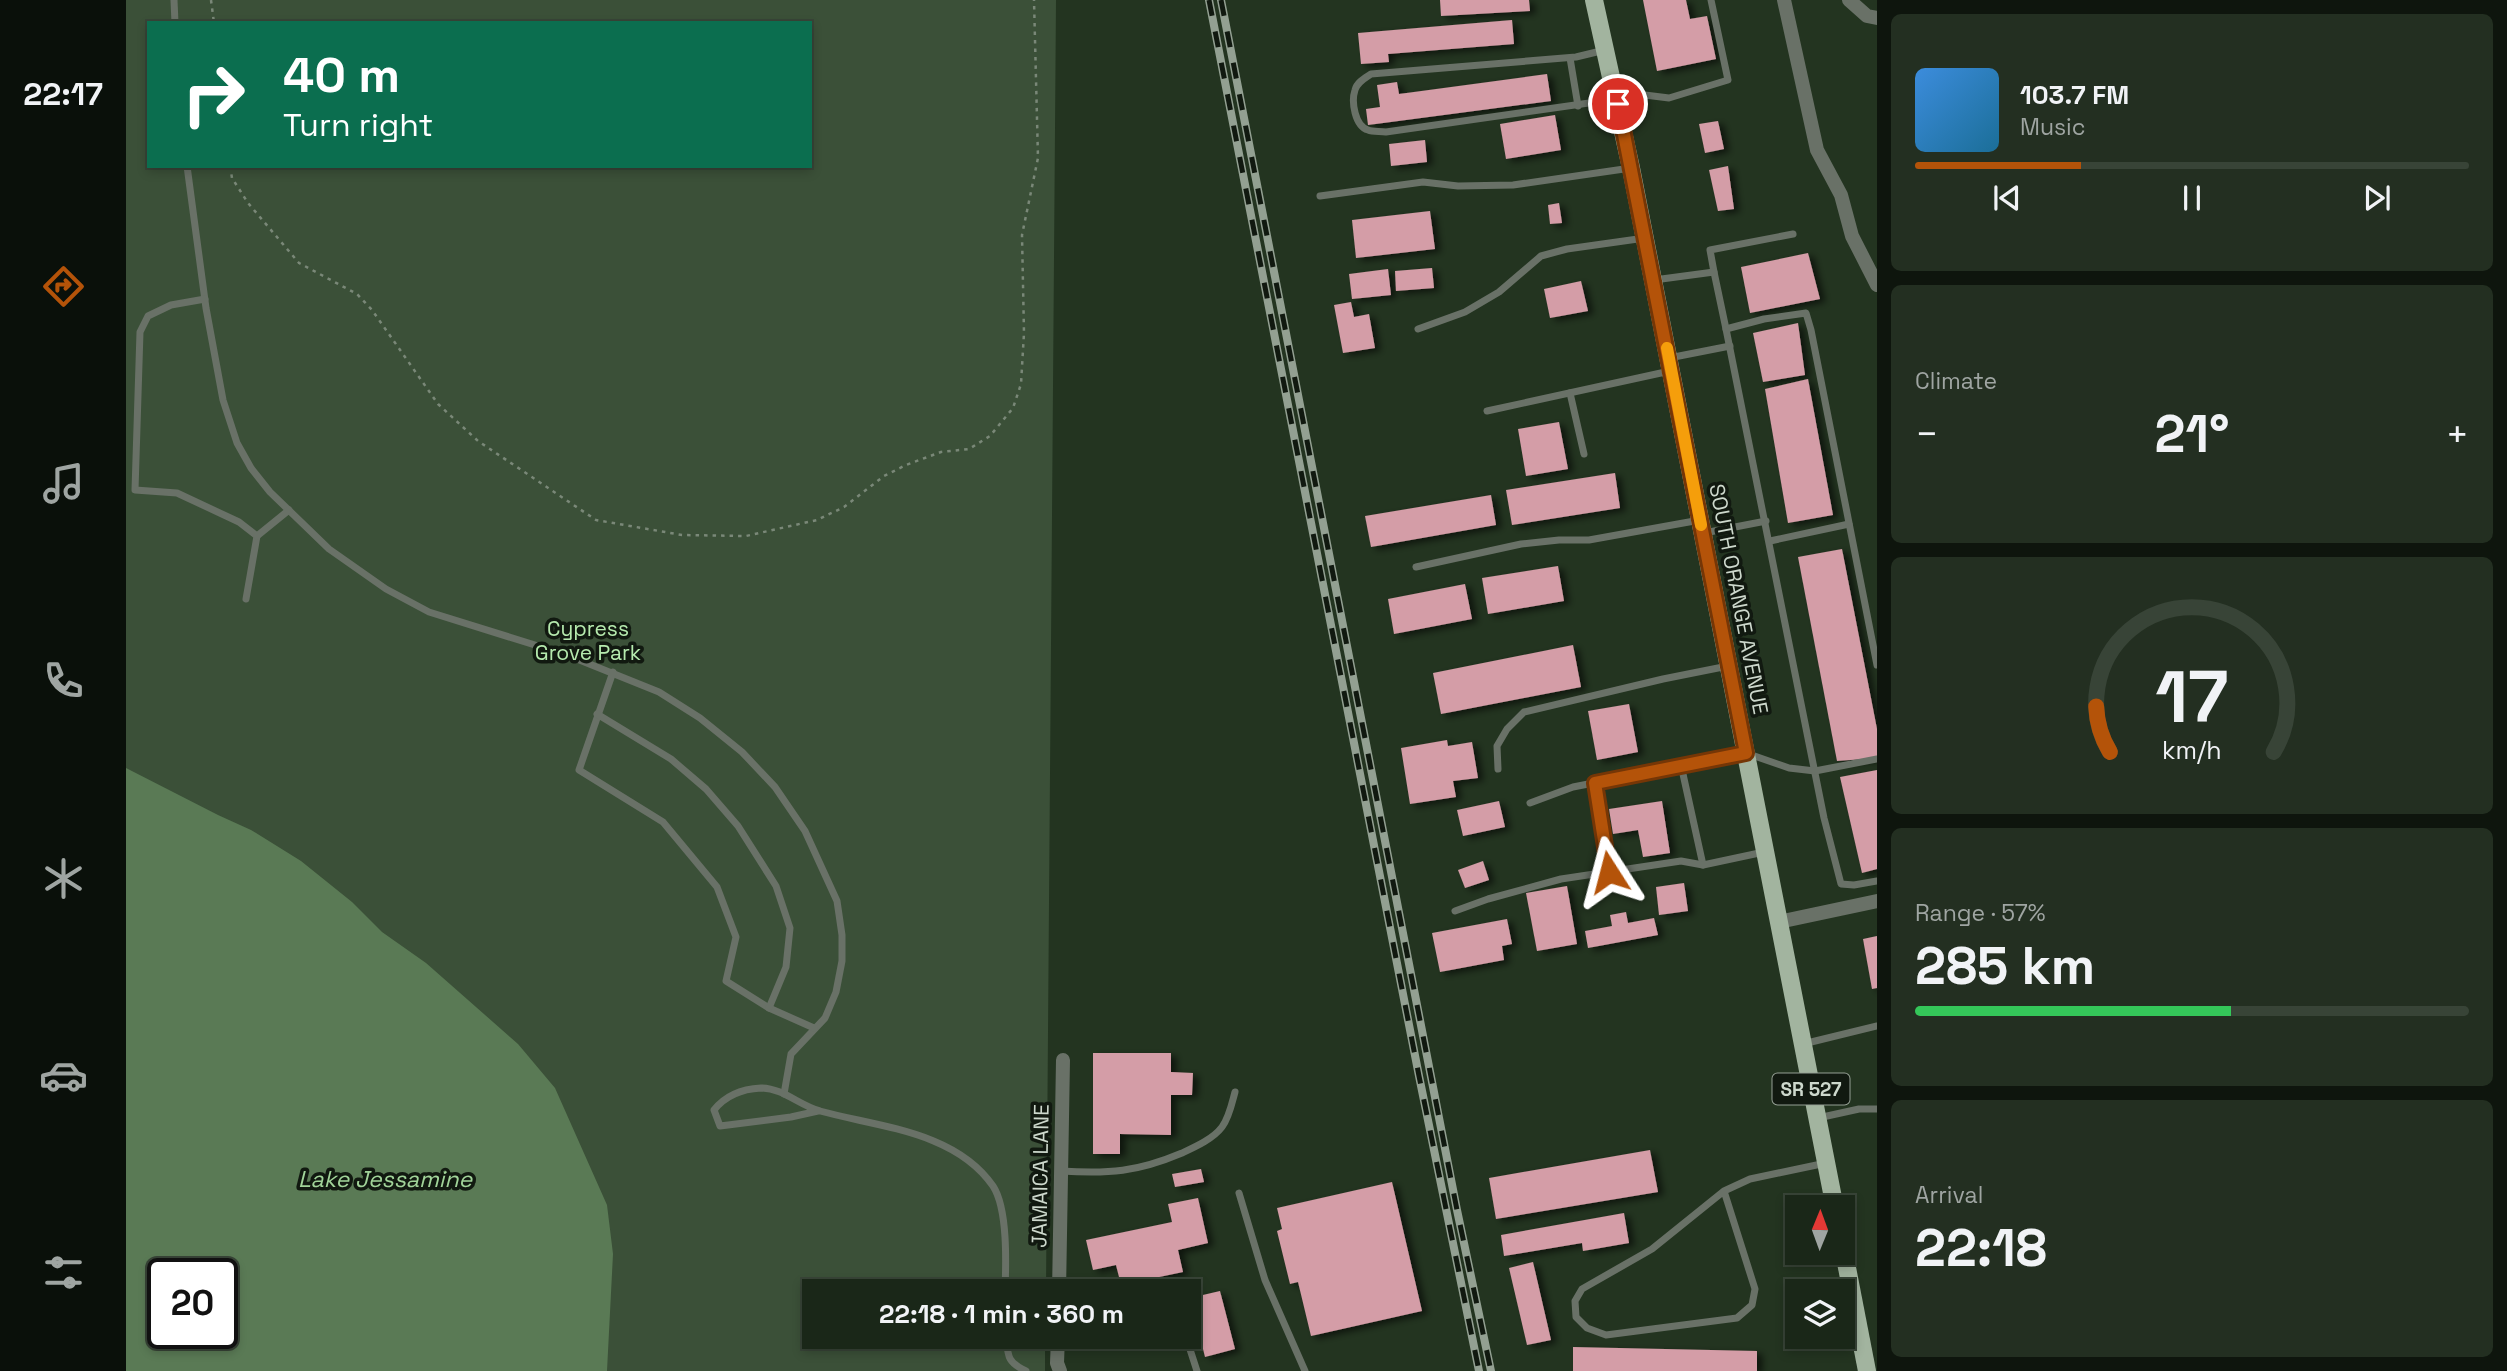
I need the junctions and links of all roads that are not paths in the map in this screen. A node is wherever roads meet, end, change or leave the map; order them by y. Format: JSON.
{"nodes":[{"id":1,"x":174,"y":0,"type":"edge"},
{"id":2,"x":1594,"y":0,"type":"edge"},
{"id":3,"x":1710,"y":0,"type":"edge"},
{"id":4,"x":1784,"y":0,"type":"edge"},
{"id":5,"x":1849,"y":0,"type":"edge"},
{"id":6,"x":1877,"y":18,"type":"edge"},
{"id":7,"x":175,"y":21,"type":"edge"},
{"id":8,"x":1606,"y":50,"type":"junction"},
{"id":9,"x":1570,"y":58,"type":"junction"},
{"id":10,"x":1617,"y":99,"type":"junction"},
{"id":11,"x":1578,"y":106,"type":"junction"},
{"id":12,"x":187,"y":168,"type":"edge"},
{"id":13,"x":1632,"y":168,"type":"junction"},
{"id":14,"x":1320,"y":197,"type":"dead end"},
{"id":15,"x":1793,"y":234,"type":"dead end"},
{"id":16,"x":1645,"y":238,"type":"junction"},
{"id":17,"x":1714,"y":272,"type":"junction"},
{"id":18,"x":1653,"y":280,"type":"junction"},
{"id":19,"x":1877,"y":285,"type":"edge"},
{"id":20,"x":205,"y":299,"type":"junction"},
{"id":21,"x":1418,"y":329,"type":"dead end"},
{"id":22,"x":1726,"y":329,"type":"junction"},
{"id":23,"x":1730,"y":346,"type":"junction"},
{"id":24,"x":1670,"y":365,"type":"junction"},
{"id":25,"x":1570,"y":393,"type":"junction"},
{"id":26,"x":1488,"y":411,"type":"dead end"},
{"id":27,"x":1584,"y":454,"type":"dead end"},
{"id":28,"x":289,"y":510,"type":"junction"},
{"id":29,"x":1766,"y":521,"type":"junction"},
{"id":30,"x":1850,"y":524,"type":"junction"},
{"id":31,"x":1702,"y":527,"type":"junction"},
{"id":32,"x":257,"y":536,"type":"junction"},
{"id":33,"x":1770,"y":541,"type":"junction"},
{"id":34,"x":1416,"y":567,"type":"dead end"},
{"id":35,"x":246,"y":599,"type":"dead end"},
{"id":36,"x":1877,"y":665,"type":"edge"},
{"id":37,"x":1729,"y":666,"type":"junction"},
{"id":38,"x":613,"y":672,"type":"junction"},
{"id":39,"x":597,"y":714,"type":"junction"},
{"id":40,"x":1746,"y":753,"type":"junction"},
{"id":41,"x":1877,"y":759,"type":"edge"},
{"id":42,"x":1681,"y":765,"type":"junction"},
{"id":43,"x":1498,"y":769,"type":"dead end"},
{"id":44,"x":1815,"y":771,"type":"junction"},
{"id":45,"x":1595,"y":783,"type":"junction"},
{"id":46,"x":1530,"y":803,"type":"dead end"},
{"id":47,"x":1765,"y":852,"type":"junction"},
{"id":48,"x":1703,"y":865,"type":"junction"},
{"id":49,"x":1609,"y":872,"type":"junction"},
{"id":50,"x":1877,"y":881,"type":"edge"},
{"id":51,"x":1877,"y":901,"type":"edge"},
{"id":52,"x":1455,"y":911,"type":"dead end"},
{"id":53,"x":1779,"y":922,"type":"junction"},
{"id":54,"x":769,"y":1008,"type":"junction"},
{"id":55,"x":1877,"y":1026,"type":"edge"},
{"id":56,"x":814,"y":1028,"type":"junction"},
{"id":57,"x":1803,"y":1044,"type":"junction"},
{"id":58,"x":1063,"y":1060,"type":"dead end"},
{"id":59,"x":1235,"y":1092,"type":"dead end"},
{"id":60,"x":784,"y":1094,"type":"junction"},
{"id":61,"x":1877,"y":1109,"type":"edge"},
{"id":62,"x":818,"y":1111,"type":"junction"},
{"id":63,"x":1817,"y":1118,"type":"junction"},
{"id":64,"x":1826,"y":1163,"type":"junction"},
{"id":65,"x":1061,"y":1171,"type":"junction"},
{"id":66,"x":1724,"y":1191,"type":"junction"},
{"id":67,"x":1239,"y":1193,"type":"dead end"},
{"id":68,"x":1832,"y":1195,"type":"edge"},
{"id":69,"x":1846,"y":1265,"type":"edge"},
{"id":70,"x":1005,"y":1279,"type":"edge"},
{"id":71,"x":1059,"y":1279,"type":"edge"},
{"id":72,"x":1007,"y":1349,"type":"edge"},
{"id":73,"x":1058,"y":1349,"type":"edge"},
{"id":74,"x":1190,"y":1349,"type":"edge"},
{"id":75,"x":1026,"y":1371,"type":"edge"},
{"id":76,"x":1060,"y":1371,"type":"edge"},
{"id":77,"x":1197,"y":1371,"type":"edge"},
{"id":78,"x":1305,"y":1371,"type":"edge"},
{"id":79,"x":1867,"y":1371,"type":"edge"}],
"edges":[{"from":1,"to":7,"type":"lane"},
{"from":2,"to":8,"type":"main road","name":"SOUTH ORANGE AVENUE","number":"SR 527"},
{"from":3,"to":10,"type":"lane"},
{"from":4,"to":19,"type":"street"},
{"from":5,"to":6,"type":"street"},
{"from":8,"to":9,"type":"lane"},
{"from":8,"to":10,"type":"main road","name":"SOUTH ORANGE AVENUE","number":"SR 527"},
{"from":9,"to":11,"type":"lane"},
{"from":9,"to":11,"type":"lane"},
{"from":10,"to":11,"type":"lane"},
{"from":10,"to":13,"type":"main road","name":"SOUTH ORANGE AVENUE","number":"SR 527"},
{"from":12,"to":20,"type":"lane"},
{"from":13,"to":14,"type":"lane"},
{"from":13,"to":16,"type":"main road","name":"SOUTH ORANGE AVENUE","number":"SR 527"},
{"from":15,"to":17,"type":"lane"},
{"from":16,"to":18,"type":"main road","name":"SOUTH ORANGE AVENUE","number":"SR 527"},
{"from":16,"to":21,"type":"lane"},
{"from":17,"to":18,"type":"lane"},
{"from":17,"to":22,"type":"lane"},
{"from":18,"to":24,"type":"main road","name":"SOUTH ORANGE AVENUE","number":"SR 527"},
{"from":20,"to":28,"type":"lane"},
{"from":20,"to":32,"type":"lane"},
{"from":22,"to":23,"type":"lane"},
{"from":22,"to":30,"type":"lane"},
{"from":23,"to":24,"type":"lane"},
{"from":23,"to":29,"type":"lane"},
{"from":24,"to":25,"type":"lane"},
{"from":24,"to":31,"type":"main road","name":"SOUTH ORANGE AVENUE","number":"SR 527"},
{"from":25,"to":26,"type":"lane"},
{"from":25,"to":27,"type":"lane"},
{"from":28,"to":32,"type":"lane"},
{"from":28,"to":38,"type":"lane"},
{"from":29,"to":31,"type":"lane"},
{"from":29,"to":33,"type":"lane"},
{"from":30,"to":33,"type":"lane"},
{"from":30,"to":36,"type":"lane"},
{"from":31,"to":34,"type":"lane"},
{"from":31,"to":37,"type":"main road","name":"SOUTH ORANGE AVENUE","number":"SR 527"},
{"from":32,"to":35,"type":"lane"},
{"from":33,"to":44,"type":"lane"},
{"from":37,"to":40,"type":"main road","name":"SOUTH ORANGE AVENUE","number":"SR 527"},
{"from":37,"to":43,"type":"lane"},
{"from":38,"to":39,"type":"lane"},
{"from":38,"to":56,"type":"lane"},
{"from":39,"to":54,"type":"lane"},
{"from":39,"to":54,"type":"lane"},
{"from":40,"to":42,"type":"lane"},
{"from":40,"to":44,"type":"lane"},
{"from":40,"to":47,"type":"main road","name":"SOUTH ORANGE AVENUE","number":"SR 527"},
{"from":41,"to":44,"type":"lane"},
{"from":42,"to":45,"type":"lane"},
{"from":42,"to":48,"type":"lane"},
{"from":44,"to":50,"type":"lane"},
{"from":45,"to":46,"type":"lane"},
{"from":45,"to":49,"type":"lane"},
{"from":47,"to":48,"type":"lane"},
{"from":47,"to":53,"type":"main road","name":"SOUTH ORANGE AVENUE","number":"SR 527"},
{"from":48,"to":49,"type":"lane"},
{"from":49,"to":52,"type":"lane"},
{"from":51,"to":53,"type":"street"},
{"from":53,"to":57,"type":"main road","name":"SOUTH ORANGE AVENUE","number":"SR 527"},
{"from":54,"to":56,"type":"lane"},
{"from":55,"to":57,"type":"lane"},
{"from":56,"to":60,"type":"lane"},
{"from":57,"to":63,"type":"main road","name":"SOUTH ORANGE AVENUE","number":"SR 527"},
{"from":58,"to":65,"type":"street","name":"JAMAICA LANE"},
{"from":59,"to":65,"type":"lane"},
{"from":60,"to":62,"type":"lane"},
{"from":60,"to":62,"type":"lane"},
{"from":61,"to":63,"type":"lane"},
{"from":62,"to":70,"type":"lane"},
{"from":63,"to":64,"type":"main road","name":"SOUTH ORANGE AVENUE","number":"SR 527"},
{"from":64,"to":66,"type":"lane"},
{"from":64,"to":68,"type":"main road","name":"SOUTH ORANGE AVENUE","number":"SR 527"},
{"from":65,"to":71,"type":"street","name":"JAMAICA LANE"},
{"from":66,"to":66,"type":"lane"},
{"from":67,"to":78,"type":"lane"},
{"from":69,"to":79,"type":"main road"},
{"from":72,"to":75,"type":"lane"},
{"from":73,"to":76,"type":"street"},
{"from":74,"to":77,"type":"lane"}]}
